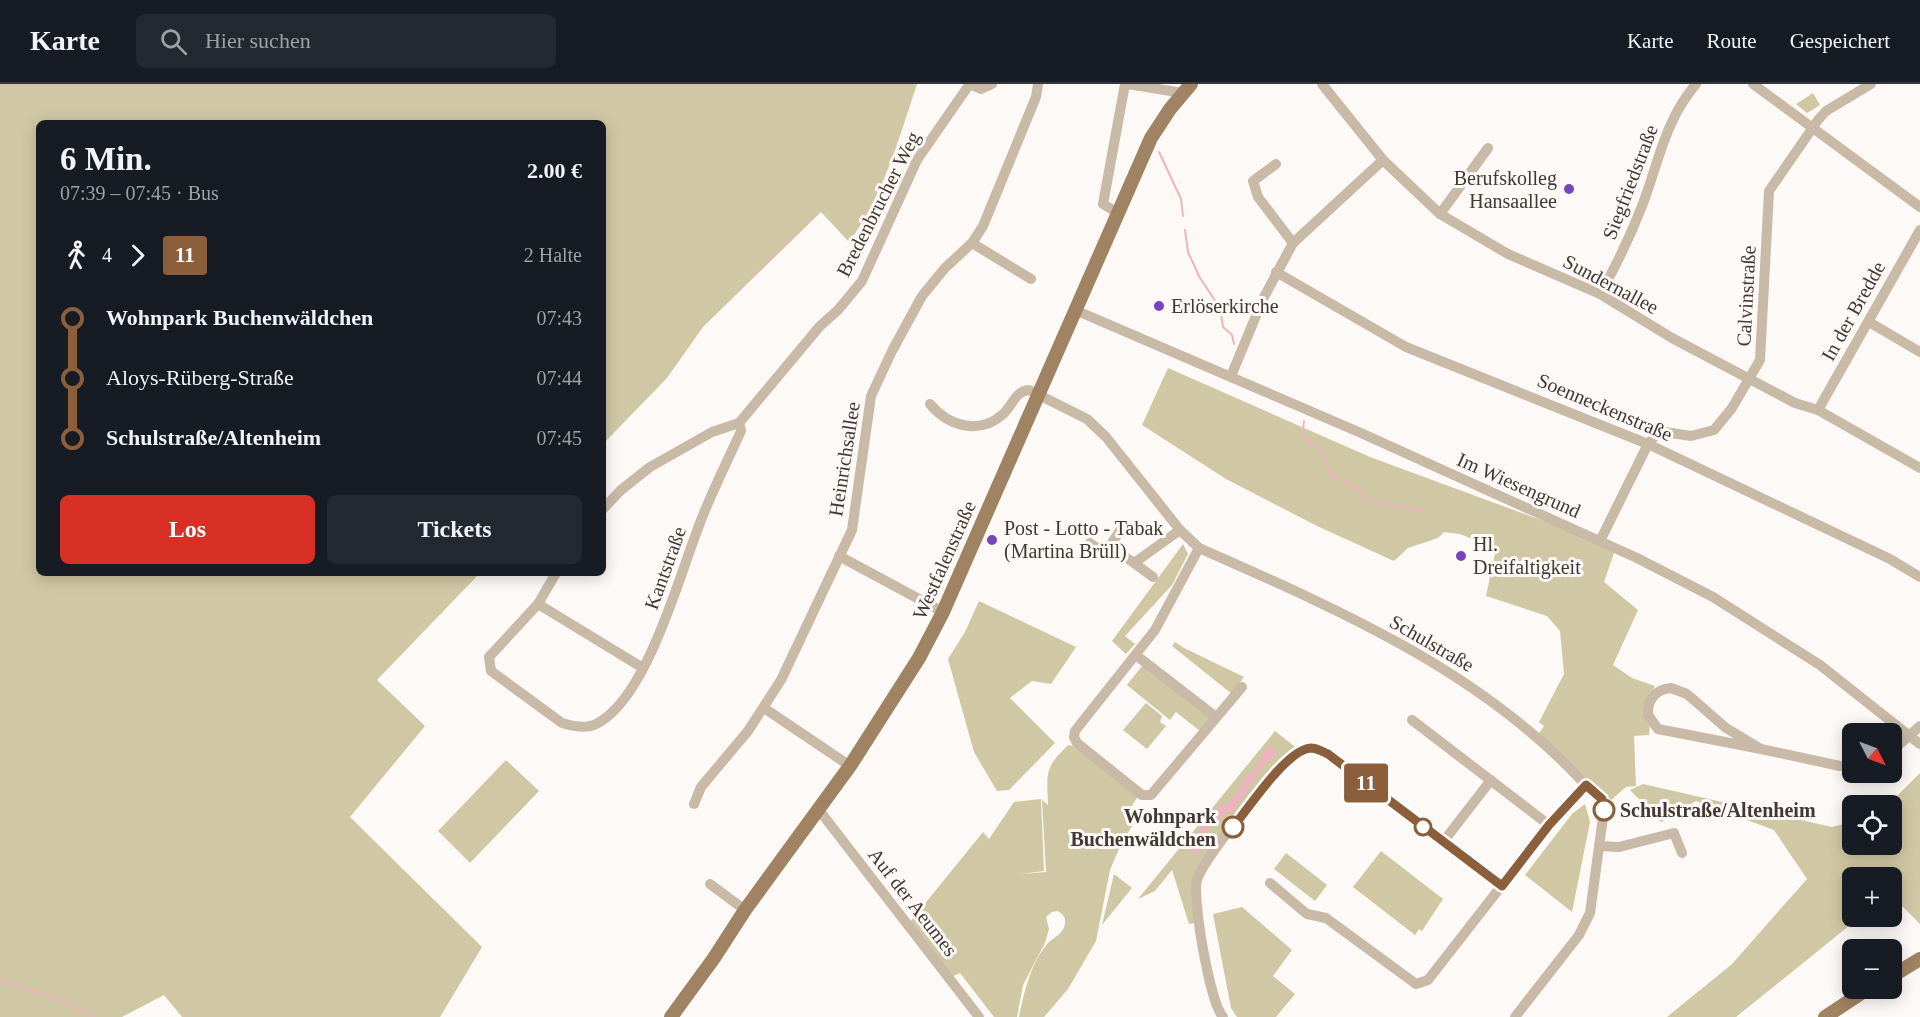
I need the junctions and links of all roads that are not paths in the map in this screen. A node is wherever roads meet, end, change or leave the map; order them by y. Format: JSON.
{"nodes":[{"id":1,"x":969,"y":84,"type":"edge"},
{"id":2,"x":992,"y":84,"type":"edge"},
{"id":3,"x":1038,"y":84,"type":"edge"},
{"id":4,"x":1126,"y":84,"type":"edge"},
{"id":5,"x":1322,"y":84,"type":"edge"},
{"id":6,"x":1696,"y":84,"type":"edge"},
{"id":7,"x":1753,"y":84,"type":"edge"},
{"id":8,"x":1871,"y":84,"type":"edge"},
{"id":9,"x":1187,"y":88,"type":"edge"},
{"id":10,"x":1812,"y":128,"type":"junction"},
{"id":11,"x":1488,"y":148,"type":"dead end"},
{"id":12,"x":1383,"y":160,"type":"junction"},
{"id":13,"x":1276,"y":164,"type":"dead end"},
{"id":14,"x":1920,"y":207,"type":"edge"},
{"id":15,"x":1118,"y":213,"type":"junction"},
{"id":16,"x":1440,"y":214,"type":"junction"},
{"id":17,"x":1920,"y":231,"type":"edge"},
{"id":18,"x":972,"y":243,"type":"junction"},
{"id":19,"x":1293,"y":243,"type":"junction"},
{"id":20,"x":1276,"y":272,"type":"junction"},
{"id":21,"x":1031,"y":279,"type":"dead end"},
{"id":22,"x":1600,"y":294,"type":"junction"},
{"id":23,"x":838,"y":310,"type":"joint"},
{"id":24,"x":1075,"y":310,"type":"junction"},
{"id":25,"x":1869,"y":322,"type":"junction"},
{"id":26,"x":1920,"y":352,"type":"edge"},
{"id":27,"x":1231,"y":376,"type":"junction"},
{"id":28,"x":1749,"y":378,"type":"junction"},
{"id":29,"x":1038,"y":393,"type":"junction"},
{"id":30,"x":930,"y":404,"type":"dead end"},
{"id":31,"x":1818,"y":410,"type":"junction"},
{"id":32,"x":739,"y":423,"type":"junction"},
{"id":33,"x":1648,"y":444,"type":"junction"},
{"id":34,"x":1920,"y":468,"type":"edge"},
{"id":35,"x":606,"y":506,"type":"edge"},
{"id":36,"x":1121,"y":529,"type":"dead end"},
{"id":37,"x":1180,"y":530,"type":"junction"},
{"id":38,"x":1600,"y":541,"type":"junction"},
{"id":39,"x":1090,"y":543,"type":"dead end"},
{"id":40,"x":1110,"y":546,"type":"junction"},
{"id":41,"x":1200,"y":548,"type":"junction"},
{"id":42,"x":840,"y":556,"type":"junction"},
{"id":43,"x":1134,"y":563,"type":"junction"},
{"id":44,"x":554,"y":576,"type":"edge"},
{"id":45,"x":1153,"y":576,"type":"dead end"},
{"id":46,"x":1920,"y":577,"type":"edge"},
{"id":47,"x":538,"y":604,"type":"junction"},
{"id":48,"x":943,"y":612,"type":"junction"},
{"id":49,"x":1137,"y":656,"type":"junction"},
{"id":50,"x":643,"y":668,"type":"junction"},
{"id":51,"x":1242,"y":687,"type":"dead end"},
{"id":52,"x":764,"y":708,"type":"junction"},
{"id":53,"x":1216,"y":717,"type":"junction"},
{"id":54,"x":1412,"y":720,"type":"dead end"},
{"id":55,"x":1920,"y":726,"type":"edge"},
{"id":56,"x":1911,"y":736,"type":"junction"},
{"id":57,"x":1902,"y":743,"type":"edge"},
{"id":58,"x":1920,"y":744,"type":"edge"},
{"id":59,"x":1761,"y":749,"type":"junction"},
{"id":60,"x":850,"y":766,"type":"junction"},
{"id":61,"x":1842,"y":766,"type":"edge"},
{"id":62,"x":1491,"y":780,"type":"junction"},
{"id":63,"x":1586,"y":785,"type":"junction"},
{"id":64,"x":694,"y":804,"type":"dead end"},
{"id":65,"x":819,"y":810,"type":"junction"},
{"id":66,"x":1549,"y":825,"type":"junction"},
{"id":67,"x":1443,"y":842,"type":"junction"},
{"id":68,"x":1599,"y":846,"type":"junction"},
{"id":69,"x":1682,"y":853,"type":"dead end"},
{"id":70,"x":1269,"y":883,"type":"dead end"},
{"id":71,"x":710,"y":884,"type":"dead end"},
{"id":72,"x":1502,"y":886,"type":"junction"},
{"id":73,"x":745,"y":909,"type":"junction"},
{"id":74,"x":1920,"y":959,"type":"edge"},
{"id":75,"x":1902,"y":969,"type":"edge"},
{"id":76,"x":1852,"y":999,"type":"edge"},
{"id":77,"x":671,"y":1017,"type":"edge"},
{"id":78,"x":979,"y":1017,"type":"edge"},
{"id":79,"x":1223,"y":1017,"type":"edge"},
{"id":80,"x":1515,"y":1017,"type":"edge"},
{"id":81,"x":1825,"y":1017,"type":"edge"}],
"edges":[{"from":1,"to":2,"type":"street"},
{"from":1,"to":23,"type":"street","name":"Bredenbrucher Weg"},
{"from":3,"to":18,"type":"street","name":"Heinrichsallee"},
{"from":4,"to":9,"type":"street"},
{"from":4,"to":15,"type":"street"},
{"from":5,"to":12,"type":"street","name":"Sundernallee"},
{"from":6,"to":22,"type":"street","name":"Siegfriedstraße"},
{"from":7,"to":10,"type":"street"},
{"from":8,"to":10,"type":"street","name":"Calvinstraße"},
{"from":9,"to":15,"type":"main road","name":"Westfalenstraße"},
{"from":10,"to":14,"type":"street"},
{"from":10,"to":28,"type":"street","name":"Calvinstraße"},
{"from":11,"to":16,"type":"street"},
{"from":12,"to":16,"type":"street","name":"Sundernallee"},
{"from":12,"to":19,"type":"street"},
{"from":13,"to":19,"type":"street"},
{"from":15,"to":24,"type":"main road","name":"Westfalenstraße"},
{"from":16,"to":22,"type":"street","name":"Sundernallee"},
{"from":17,"to":25,"type":"street","name":"In der Bredde"},
{"from":18,"to":21,"type":"street"},
{"from":18,"to":42,"type":"street","name":"Heinrichsallee"},
{"from":19,"to":20,"type":"street"},
{"from":20,"to":27,"type":"street"},
{"from":20,"to":33,"type":"street","name":"Soenneckenstraße"},
{"from":22,"to":28,"type":"street","name":"Sundernallee"},
{"from":23,"to":32,"type":"street","name":"Kantstraße"},
{"from":24,"to":27,"type":"street","name":"Im Wiesengrund"},
{"from":24,"to":29,"type":"main road","name":"Westfalenstraße"},
{"from":25,"to":26,"type":"street"},
{"from":25,"to":31,"type":"street","name":"In der Bredde"},
{"from":27,"to":38,"type":"street","name":"Im Wiesengrund"},
{"from":28,"to":31,"type":"street","name":"Sundernallee"},
{"from":28,"to":33,"type":"street","name":"Calvinstraße"},
{"from":29,"to":30,"type":"street"},
{"from":29,"to":37,"type":"street","name":"Schulstraße"},
{"from":29,"to":48,"type":"main road","name":"Westfalenstraße"},
{"from":31,"to":34,"type":"street","name":"Sundernallee"},
{"from":32,"to":35,"type":"street"},
{"from":32,"to":50,"type":"street","name":"Kantstraße"},
{"from":33,"to":38,"type":"street"},
{"from":33,"to":46,"type":"street","name":"Soenneckenstraße"},
{"from":36,"to":40,"type":"street"},
{"from":37,"to":41,"type":"street","name":"Schulstraße"},
{"from":37,"to":43,"type":"street"},
{"from":38,"to":56,"type":"street","name":"Im Wiesengrund"},
{"from":39,"to":40,"type":"street"},
{"from":40,"to":43,"type":"street"},
{"from":41,"to":49,"type":"street"},
{"from":41,"to":63,"type":"street","name":"Schulstraße"},
{"from":42,"to":48,"type":"street"},
{"from":42,"to":52,"type":"street","name":"Heinrichsallee"},
{"from":43,"to":45,"type":"street"},
{"from":44,"to":47,"type":"street"},
{"from":47,"to":50,"type":"street"},
{"from":47,"to":50,"type":"street","name":"Kantstraße"},
{"from":48,"to":60,"type":"main road","name":"Westfalenstraße"},
{"from":49,"to":53,"type":"street"},
{"from":49,"to":53,"type":"street"},
{"from":51,"to":53,"type":"street"},
{"from":52,"to":60,"type":"street"},
{"from":52,"to":64,"type":"street","name":"Heinrichsallee"},
{"from":54,"to":62,"type":"street"},
{"from":55,"to":56,"type":"street"},
{"from":56,"to":57,"type":"street"},
{"from":56,"to":58,"type":"street","name":"Im Wiesengrund"},
{"from":59,"to":59,"type":"street"},
{"from":59,"to":61,"type":"street"},
{"from":60,"to":65,"type":"main road","name":"Westfalenstraße"},
{"from":62,"to":66,"type":"street"},
{"from":62,"to":67,"type":"street"},
{"from":63,"to":66,"type":"street"},
{"from":63,"to":68,"type":"street","name":"Schulstraße"},
{"from":65,"to":73,"type":"main road","name":"Westfalenstraße"},
{"from":65,"to":78,"type":"street","name":"Auf der Aeumes"},
{"from":66,"to":72,"type":"street"},
{"from":67,"to":72,"type":"street"},
{"from":67,"to":79,"type":"street"},
{"from":68,"to":69,"type":"street"},
{"from":68,"to":80,"type":"street","name":"Schulstraße"},
{"from":70,"to":72,"type":"street"},
{"from":71,"to":73,"type":"street"},
{"from":73,"to":77,"type":"main road","name":"Westfalenstraße"},
{"from":74,"to":75,"type":"main road"},
{"from":76,"to":81,"type":"main road"}]}
